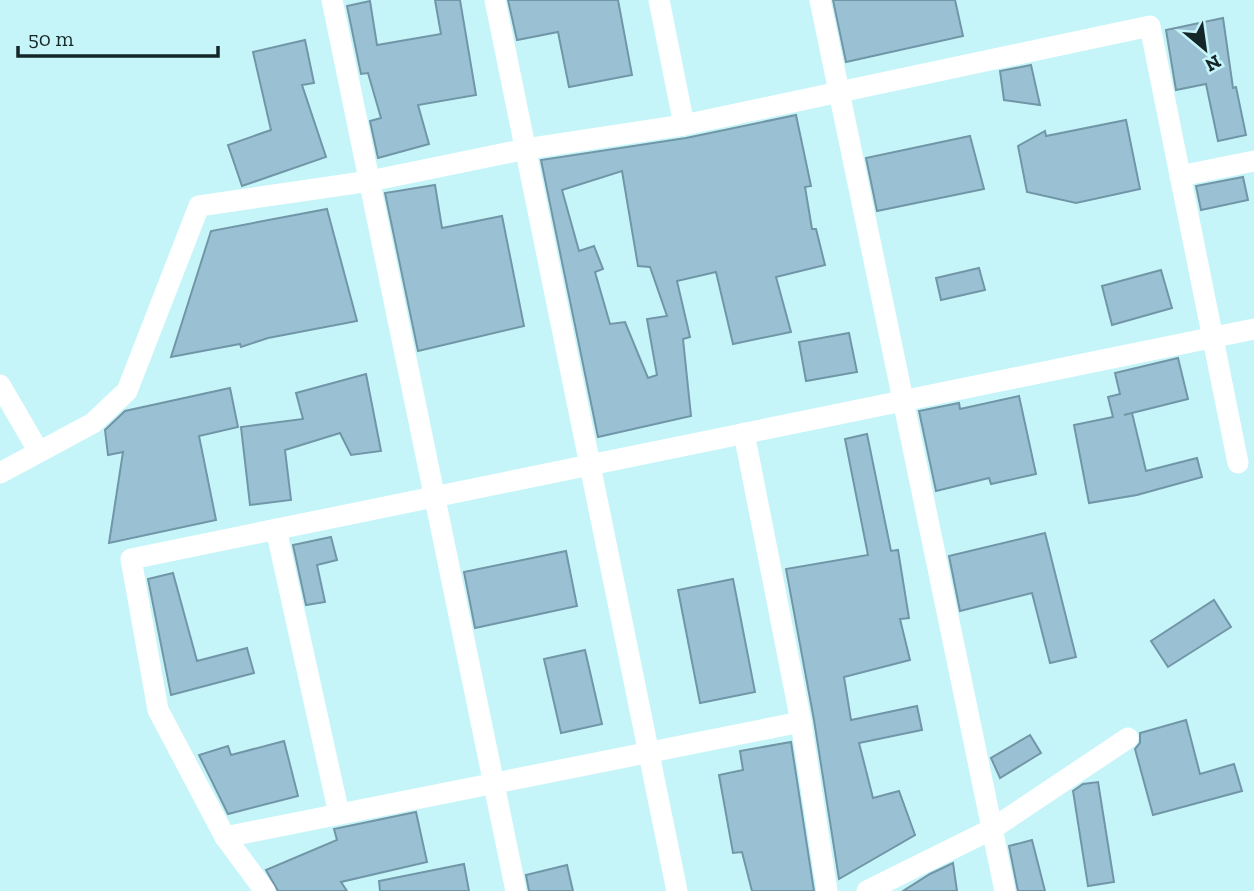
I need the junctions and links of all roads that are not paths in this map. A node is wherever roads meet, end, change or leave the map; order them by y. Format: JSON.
{"nodes":[{"id":1,"x":332,"y":0,"type":"edge"},
{"id":2,"x":495,"y":0,"type":"edge"},
{"id":3,"x":659,"y":0,"type":"edge"},
{"id":4,"x":820,"y":0,"type":"edge"},
{"id":5,"x":839,"y":92,"type":"junction"},
{"id":6,"x":684,"y":125,"type":"junction"},
{"id":7,"x":526,"y":149,"type":"junction"},
{"id":8,"x":1254,"y":161,"type":"edge"},
{"id":9,"x":1180,"y":176,"type":"junction"},
{"id":10,"x":370,"y":181,"type":"junction"},
{"id":11,"x":1254,"y":329,"type":"edge"},
{"id":12,"x":1212,"y":337,"type":"junction"},
{"id":13,"x":0,"y":385,"type":"edge"},
{"id":14,"x":903,"y":401,"type":"junction"},
{"id":15,"x":744,"y":433,"type":"junction"},
{"id":16,"x":39,"y":452,"type":"junction"},
{"id":17,"x":1238,"y":463,"type":"dead end"},
{"id":18,"x":590,"y":465,"type":"junction"},
{"id":19,"x":0,"y":473,"type":"edge"},
{"id":20,"x":435,"y":497,"type":"junction"},
{"id":21,"x":276,"y":529,"type":"junction"},
{"id":22,"x":801,"y":722,"type":"junction"},
{"id":23,"x":1128,"y":738,"type":"dead end"},
{"id":24,"x":649,"y":752,"type":"junction"},
{"id":25,"x":494,"y":783,"type":"junction"},
{"id":26,"x":339,"y":814,"type":"junction"},
{"id":27,"x":992,"y":829,"type":"junction"},
{"id":28,"x":225,"y":837,"type":"junction"},
{"id":29,"x":265,"y":891,"type":"edge"},
{"id":30,"x":516,"y":891,"type":"edge"},
{"id":31,"x":677,"y":891,"type":"edge"},
{"id":32,"x":828,"y":891,"type":"edge"},
{"id":33,"x":867,"y":891,"type":"edge"},
{"id":34,"x":1005,"y":891,"type":"edge"}],
"edges":[{"from":1,"to":10,"type":"street"},
{"from":2,"to":7,"type":"street"},
{"from":3,"to":6,"type":"street"},
{"from":4,"to":5,"type":"street"},
{"from":5,"to":6,"type":"street"},
{"from":5,"to":9,"type":"street"},
{"from":5,"to":14,"type":"street"},
{"from":6,"to":7,"type":"street"},
{"from":7,"to":10,"type":"street"},
{"from":7,"to":18,"type":"street"},
{"from":8,"to":9,"type":"street"},
{"from":9,"to":12,"type":"street"},
{"from":10,"to":16,"type":"street"},
{"from":10,"to":20,"type":"street"},
{"from":11,"to":12,"type":"street"},
{"from":12,"to":14,"type":"street"},
{"from":12,"to":17,"type":"street"},
{"from":13,"to":16,"type":"street"},
{"from":14,"to":15,"type":"street"},
{"from":14,"to":27,"type":"street"},
{"from":15,"to":18,"type":"street"},
{"from":15,"to":22,"type":"street"},
{"from":16,"to":19,"type":"street"},
{"from":18,"to":20,"type":"street"},
{"from":18,"to":24,"type":"street"},
{"from":20,"to":21,"type":"street"},
{"from":20,"to":25,"type":"street"},
{"from":21,"to":26,"type":"street"},
{"from":21,"to":28,"type":"street"},
{"from":22,"to":24,"type":"street"},
{"from":22,"to":32,"type":"street"},
{"from":23,"to":27,"type":"street"},
{"from":24,"to":25,"type":"street"},
{"from":24,"to":31,"type":"street"},
{"from":25,"to":26,"type":"street"},
{"from":25,"to":30,"type":"street"},
{"from":26,"to":28,"type":"street"},
{"from":27,"to":33,"type":"street"},
{"from":27,"to":34,"type":"street"},
{"from":28,"to":29,"type":"street"}]}
